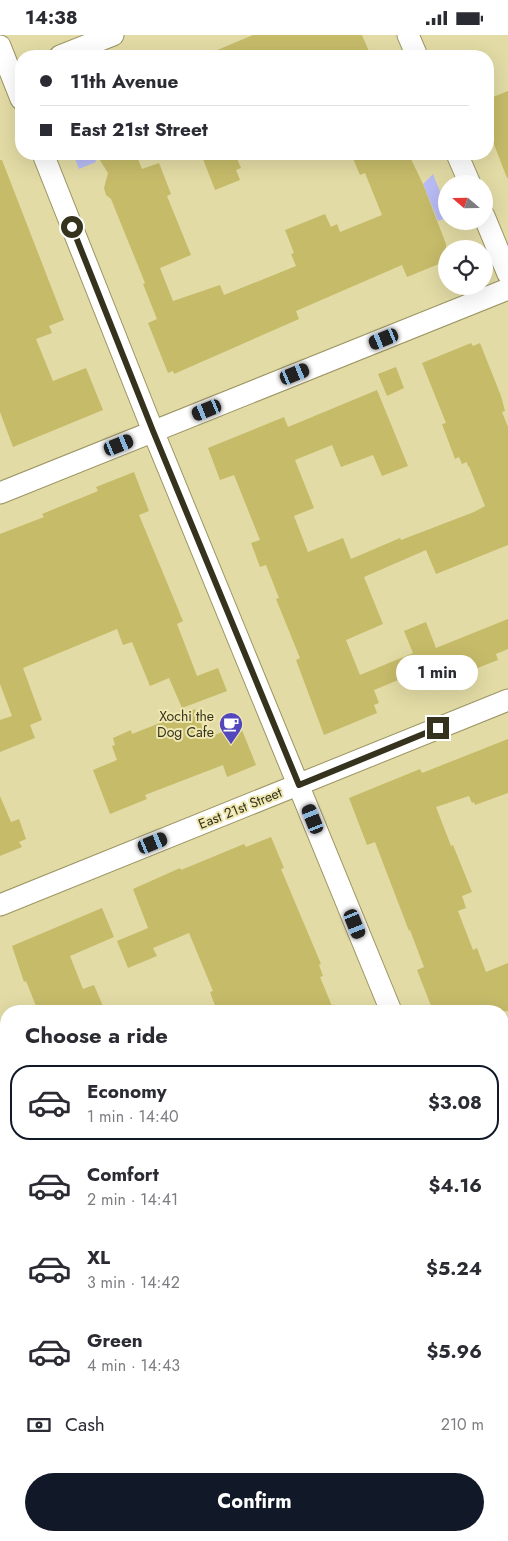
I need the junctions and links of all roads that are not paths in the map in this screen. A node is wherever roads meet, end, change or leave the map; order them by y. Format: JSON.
{"nodes":[{"id":1,"x":113,"y":35,"type":"edge"},
{"id":2,"x":408,"y":35,"type":"edge"},
{"id":3,"x":0,"y":46,"type":"edge"},
{"id":4,"x":75,"y":50,"type":"edge"},
{"id":5,"x":414,"y":50,"type":"edge"},
{"id":6,"x":11,"y":76,"type":"edge"},
{"id":7,"x":45,"y":160,"type":"edge"},
{"id":8,"x":460,"y":160,"type":"edge"},
{"id":9,"x":466,"y":175,"type":"edge"},
{"id":10,"x":490,"y":230,"type":"edge"},
{"id":11,"x":508,"y":274,"type":"edge"},
{"id":12,"x":508,"y":289,"type":"edge"},
{"id":13,"x":153,"y":431,"type":"junction"},
{"id":14,"x":0,"y":493,"type":"edge"},
{"id":15,"x":508,"y":700,"type":"edge"},
{"id":16,"x":299,"y":785,"type":"junction"},
{"id":17,"x":0,"y":905,"type":"edge"},
{"id":18,"x":389,"y":1005,"type":"edge"}],
"edges":[{"from":1,"to":4,"type":"street"},
{"from":2,"to":5,"type":"street"},
{"from":3,"to":6,"type":"street"},
{"from":7,"to":13,"type":"street"},
{"from":8,"to":9,"type":"street"},
{"from":10,"to":11,"type":"street"},
{"from":12,"to":13,"type":"street"},
{"from":13,"to":14,"type":"street"},
{"from":13,"to":16,"type":"street"},
{"from":15,"to":16,"type":"street","name":"East 21st Street"},
{"from":16,"to":17,"type":"street","name":"East 21st Street"},
{"from":16,"to":18,"type":"street"}]}
